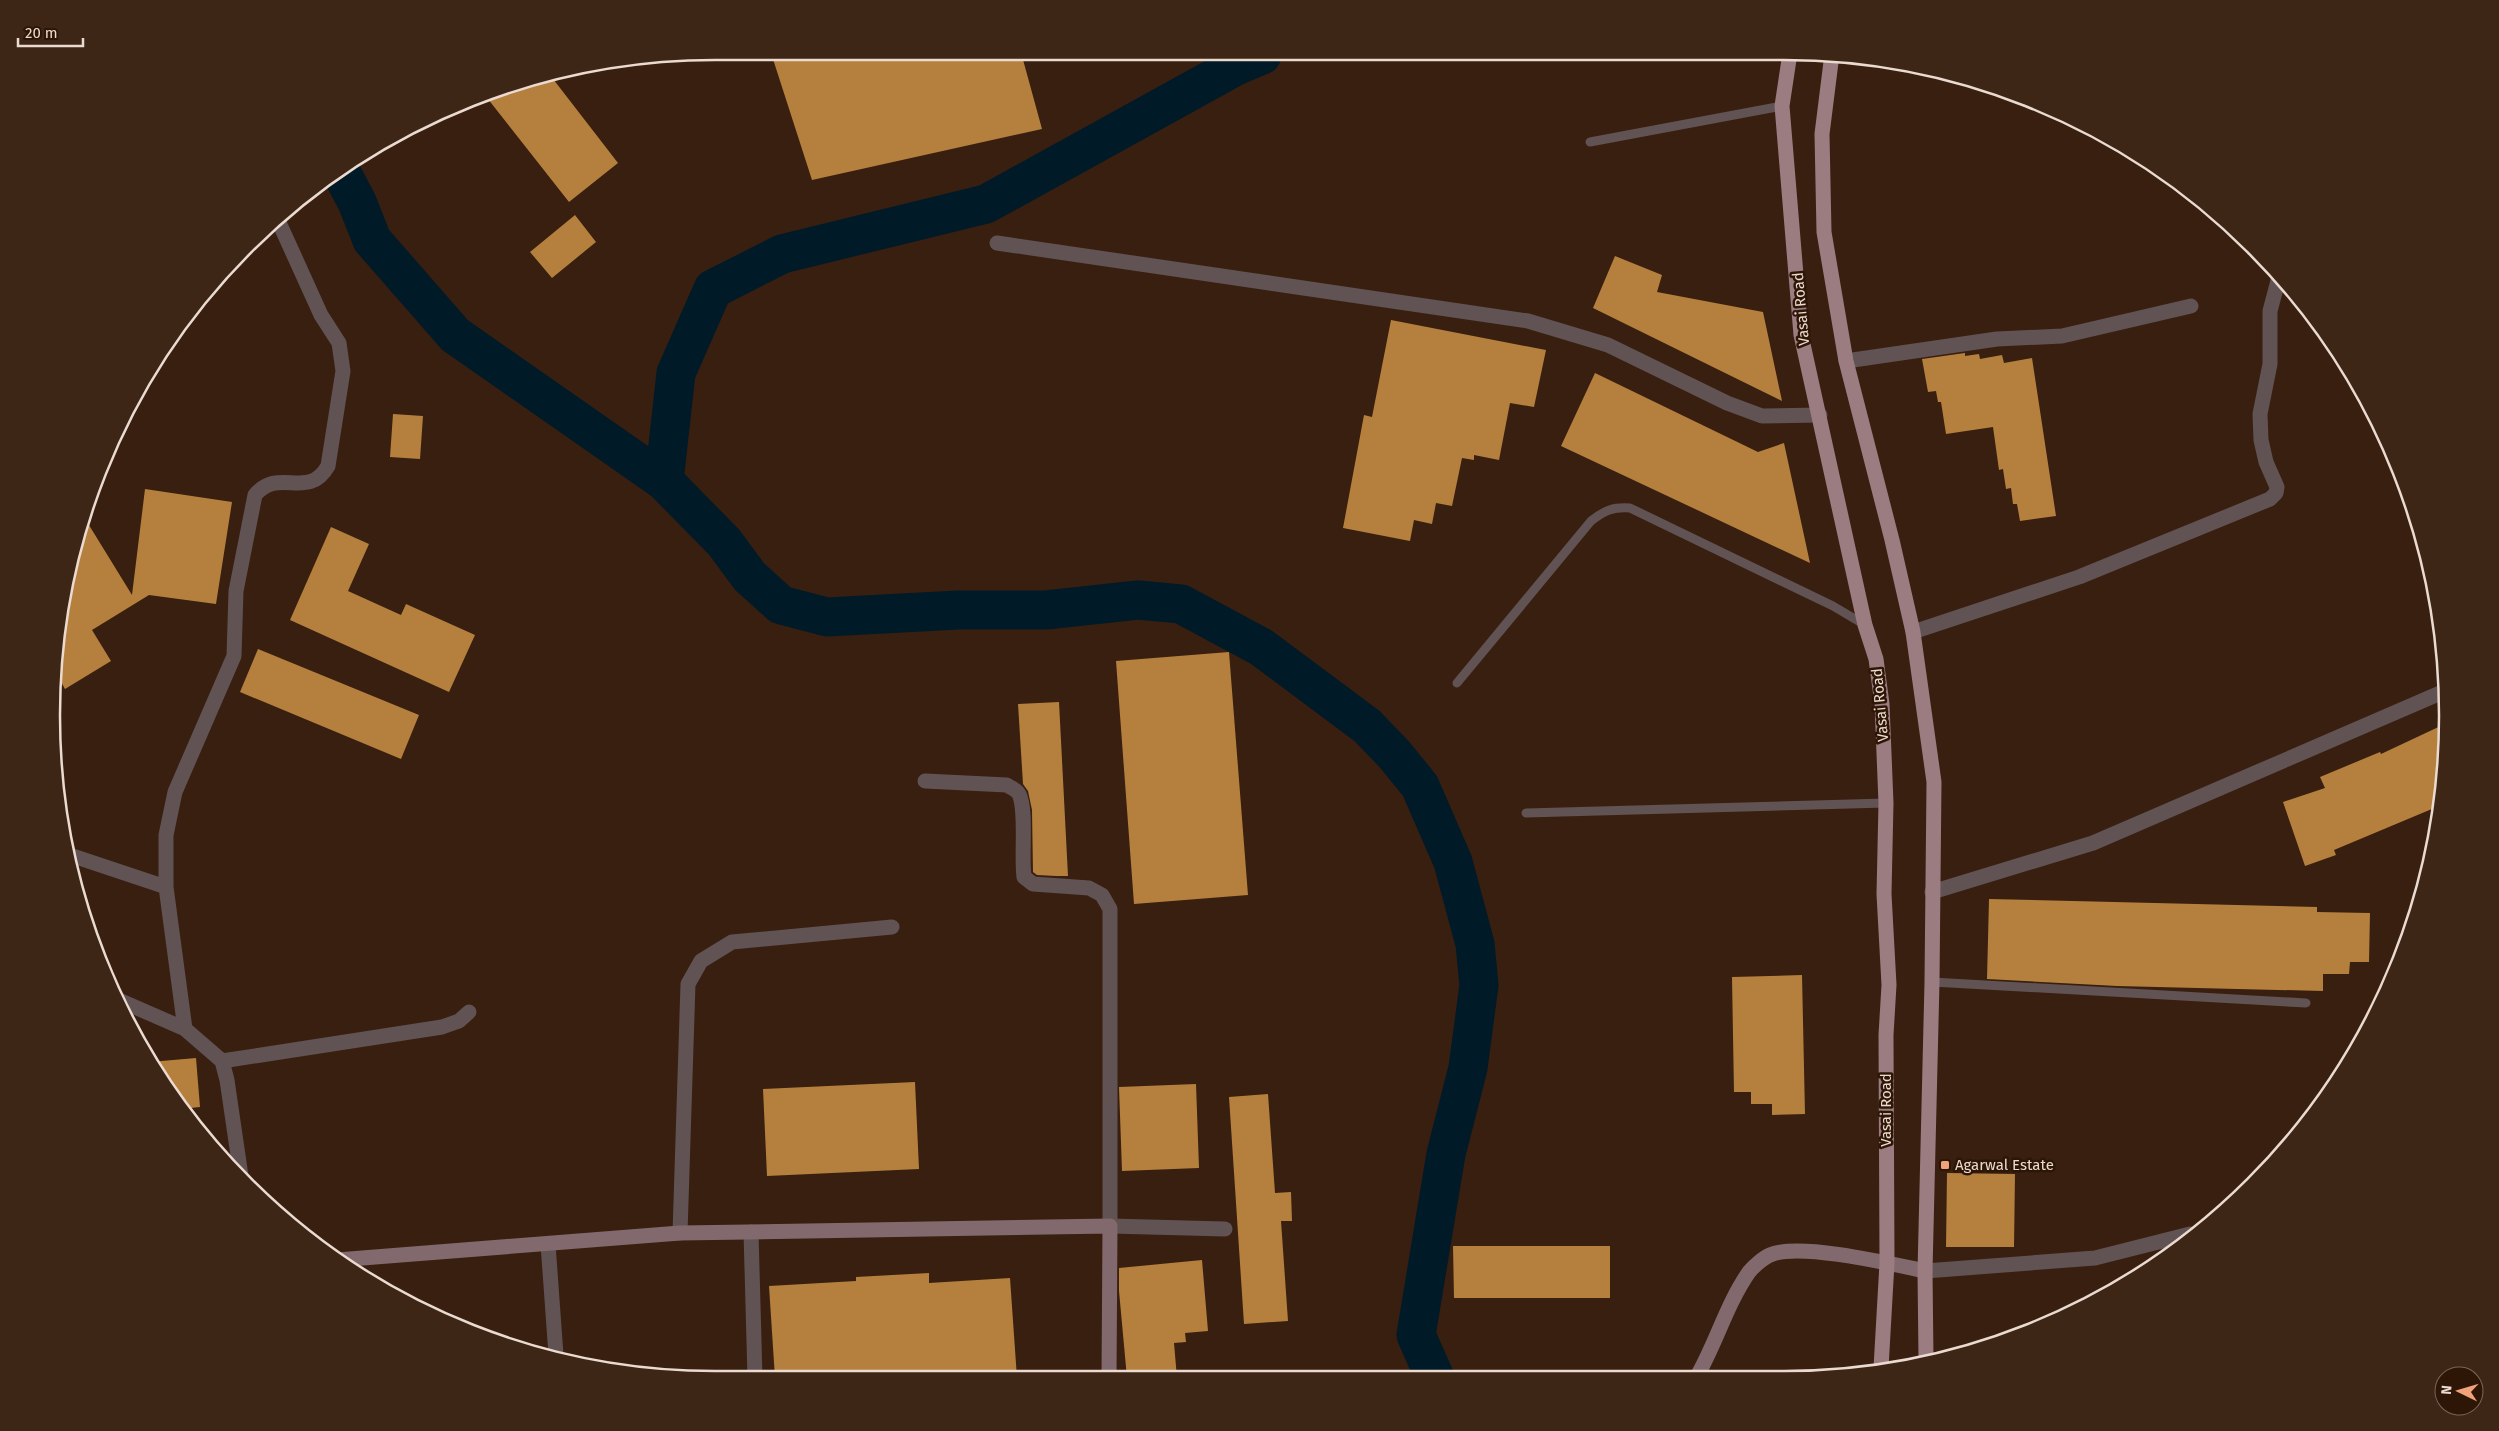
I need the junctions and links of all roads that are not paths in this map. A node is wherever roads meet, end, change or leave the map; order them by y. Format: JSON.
{"nodes":[{"id":1,"x":1789,"y":60,"type":"edge"},
{"id":2,"x":1831,"y":62,"type":"edge"},
{"id":3,"x":1782,"y":106,"type":"junction"},
{"id":4,"x":1590,"y":142,"type":"dead end"},
{"id":5,"x":280,"y":225,"type":"edge"},
{"id":6,"x":997,"y":243,"type":"dead end"},
{"id":7,"x":2277,"y":284,"type":"edge"},
{"id":8,"x":2191,"y":306,"type":"dead end"},
{"id":9,"x":1846,"y":361,"type":"junction"},
{"id":10,"x":1820,"y":415,"type":"junction"},
{"id":11,"x":1865,"y":625,"type":"junction"},
{"id":12,"x":1913,"y":632,"type":"junction"},
{"id":13,"x":1457,"y":683,"type":"dead end"},
{"id":14,"x":2438,"y":693,"type":"edge"},
{"id":15,"x":925,"y":781,"type":"dead end"},
{"id":16,"x":1886,"y":803,"type":"junction"},
{"id":17,"x":1526,"y":812,"type":"dead end"},
{"id":18,"x":76,"y":857,"type":"edge"},
{"id":19,"x":166,"y":887,"type":"junction"},
{"id":20,"x":1932,"y":892,"type":"junction"},
{"id":21,"x":892,"y":927,"type":"dead end"},
{"id":22,"x":1932,"y":982,"type":"junction"},
{"id":23,"x":2306,"y":1003,"type":"dead end"},
{"id":24,"x":127,"y":1004,"type":"edge"},
{"id":25,"x":469,"y":1012,"type":"dead end"},
{"id":26,"x":186,"y":1030,"type":"junction"},
{"id":27,"x":222,"y":1061,"type":"junction"},
{"id":28,"x":240,"y":1166,"type":"edge"},
{"id":29,"x":1110,"y":1226,"type":"junction"},
{"id":30,"x":1226,"y":1229,"type":"dead end"},
{"id":31,"x":751,"y":1232,"type":"junction"},
{"id":32,"x":680,"y":1233,"type":"junction"},
{"id":33,"x":2183,"y":1236,"type":"edge"},
{"id":34,"x":548,"y":1244,"type":"junction"},
{"id":35,"x":348,"y":1259,"type":"edge"},
{"id":36,"x":1887,"y":1263,"type":"junction"},
{"id":37,"x":1925,"y":1271,"type":"junction"},
{"id":38,"x":556,"y":1351,"type":"edge"},
{"id":39,"x":1926,"y":1355,"type":"edge"},
{"id":40,"x":1881,"y":1363,"type":"edge"},
{"id":41,"x":755,"y":1371,"type":"edge"},
{"id":42,"x":1108,"y":1371,"type":"edge"},
{"id":43,"x":1699,"y":1371,"type":"edge"}],
"edges":[{"from":1,"to":3,"type":"main road","name":"Vasai Road"},
{"from":2,"to":9,"type":"main road"},
{"from":3,"to":4,"type":"lane"},
{"from":3,"to":10,"type":"main road","name":"Vasai Road"},
{"from":5,"to":19,"type":"street"},
{"from":6,"to":10,"type":"street"},
{"from":7,"to":12,"type":"street"},
{"from":8,"to":9,"type":"street"},
{"from":9,"to":12,"type":"main road"},
{"from":10,"to":11,"type":"main road","name":"Vasai Road"},
{"from":11,"to":13,"type":"lane"},
{"from":11,"to":16,"type":"main road","name":"Vasai Road"},
{"from":12,"to":20,"type":"main road"},
{"from":14,"to":20,"type":"street"},
{"from":15,"to":29,"type":"street"},
{"from":16,"to":17,"type":"lane"},
{"from":16,"to":36,"type":"main road","name":"Vasai Road"},
{"from":18,"to":19,"type":"street"},
{"from":19,"to":26,"type":"street"},
{"from":20,"to":22,"type":"main road"},
{"from":21,"to":32,"type":"street"},
{"from":22,"to":23,"type":"lane"},
{"from":22,"to":37,"type":"main road"},
{"from":24,"to":26,"type":"street"},
{"from":25,"to":27,"type":"street"},
{"from":26,"to":27,"type":"street"},
{"from":27,"to":28,"type":"street"},
{"from":29,"to":30,"type":"street"},
{"from":29,"to":31,"type":"street"},
{"from":29,"to":42,"type":"street"},
{"from":31,"to":32,"type":"street"},
{"from":31,"to":41,"type":"street"},
{"from":32,"to":34,"type":"street"},
{"from":33,"to":37,"type":"street"},
{"from":34,"to":35,"type":"street"},
{"from":34,"to":38,"type":"street"},
{"from":36,"to":37,"type":"street"},
{"from":36,"to":40,"type":"main road","name":"Vasai Road"},
{"from":36,"to":43,"type":"street"},
{"from":37,"to":39,"type":"main road"}]}
